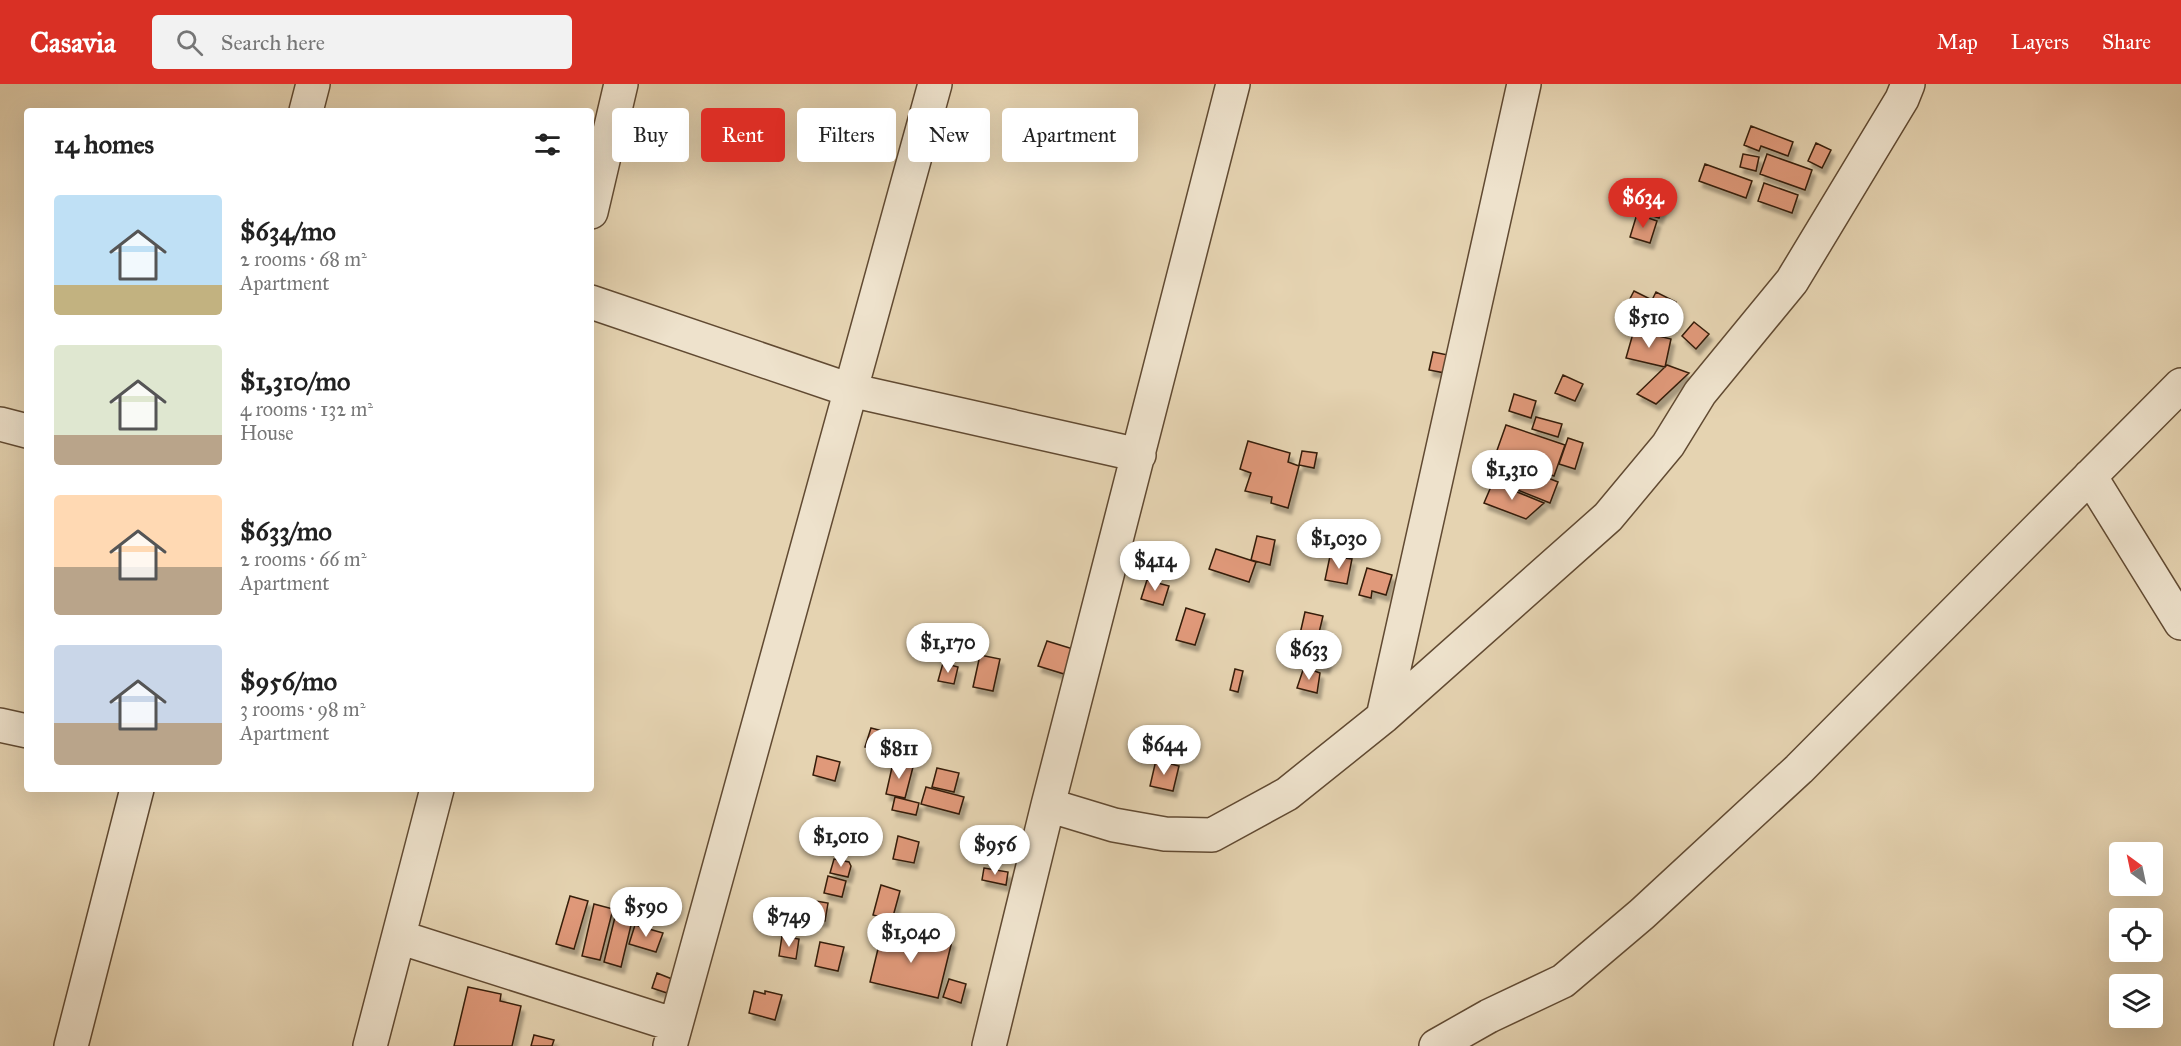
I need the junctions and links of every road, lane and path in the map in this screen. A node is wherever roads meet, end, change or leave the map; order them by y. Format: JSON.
{"nodes":[{"id":1,"x":313,"y":84,"type":"edge"},
{"id":2,"x":621,"y":84,"type":"edge"},
{"id":3,"x":935,"y":84,"type":"edge"},
{"id":4,"x":1233,"y":84,"type":"edge"},
{"id":5,"x":1524,"y":84,"type":"edge"},
{"id":6,"x":1908,"y":84,"type":"edge"},
{"id":7,"x":307,"y":108,"type":"edge"},
{"id":8,"x":594,"y":199,"type":"edge"},
{"id":9,"x":594,"y":303,"type":"edge"},
{"id":10,"x":2181,"y":385,"type":"edge"},
{"id":11,"x":850,"y":390,"type":"junction"},
{"id":12,"x":0,"y":424,"type":"edge"},
{"id":13,"x":24,"y":430,"type":"edge"},
{"id":14,"x":1139,"y":455,"type":"junction"},
{"id":15,"x":2090,"y":476,"type":"junction"},
{"id":16,"x":2181,"y":623,"type":"edge"},
{"id":17,"x":1383,"y":717,"type":"junction"},
{"id":18,"x":0,"y":725,"type":"edge"},
{"id":19,"x":24,"y":730,"type":"edge"},
{"id":20,"x":136,"y":792,"type":"edge"},
{"id":21,"x":436,"y":792,"type":"edge"},
{"id":22,"x":1048,"y":805,"type":"junction"},
{"id":23,"x":399,"y":937,"type":"junction"},
{"id":24,"x":672,"y":1035,"type":"edge"},
{"id":25,"x":71,"y":1046,"type":"edge"},
{"id":26,"x":370,"y":1046,"type":"edge"},
{"id":27,"x":989,"y":1046,"type":"edge"},
{"id":28,"x":1436,"y":1046,"type":"edge"}],
"edges":[{"from":1,"to":7,"type":"street"},
{"from":2,"to":8,"type":"street"},
{"from":3,"to":11,"type":"street"},
{"from":4,"to":14,"type":"street"},
{"from":5,"to":17,"type":"street"},
{"from":6,"to":17,"type":"street"},
{"from":9,"to":11,"type":"street"},
{"from":10,"to":15,"type":"street"},
{"from":11,"to":14,"type":"street"},
{"from":11,"to":24,"type":"street"},
{"from":12,"to":13,"type":"street"},
{"from":14,"to":22,"type":"street"},
{"from":15,"to":16,"type":"street"},
{"from":15,"to":28,"type":"street"},
{"from":17,"to":22,"type":"street"},
{"from":18,"to":19,"type":"street"},
{"from":20,"to":25,"type":"street"},
{"from":21,"to":23,"type":"street"},
{"from":22,"to":27,"type":"street"},
{"from":23,"to":24,"type":"street"},
{"from":23,"to":26,"type":"street"}]}
